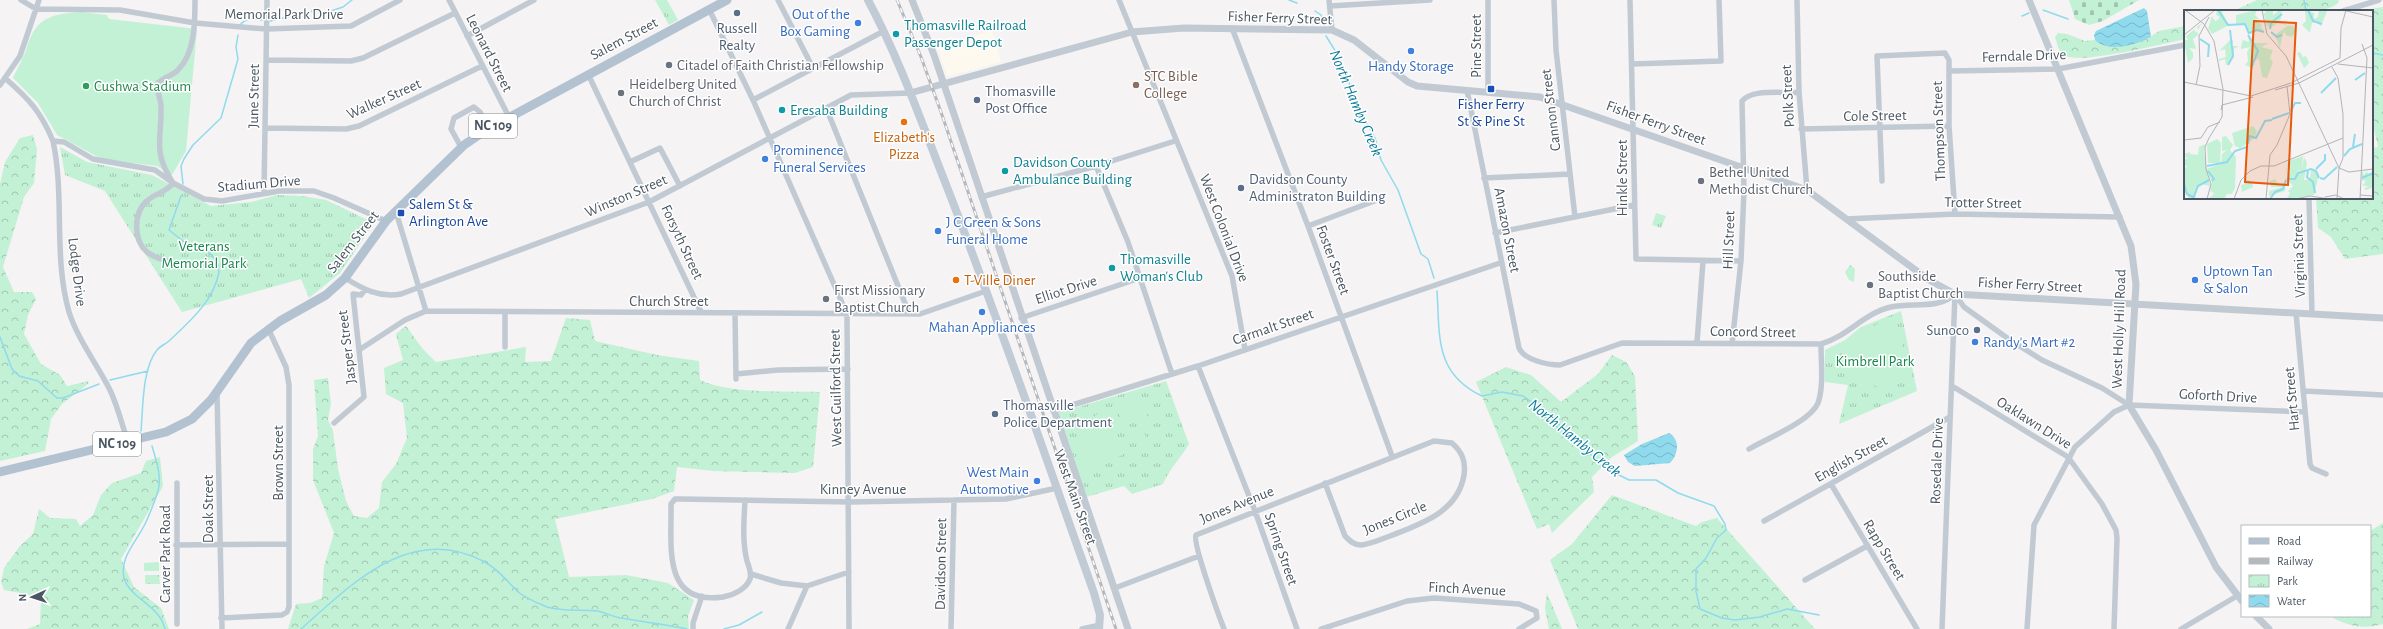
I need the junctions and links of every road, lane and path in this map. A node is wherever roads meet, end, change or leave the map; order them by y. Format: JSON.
{"nodes":[{"id":1,"x":21,"y":0,"type":"edge"},
{"id":2,"x":39,"y":0,"type":"edge"},
{"id":3,"x":195,"y":0,"type":"edge"},
{"id":4,"x":267,"y":0,"type":"edge"},
{"id":5,"x":400,"y":0,"type":"edge"},
{"id":6,"x":449,"y":0,"type":"edge"},
{"id":7,"x":534,"y":0,"type":"edge"},
{"id":8,"x":727,"y":0,"type":"edge"},
{"id":9,"x":778,"y":0,"type":"edge"},
{"id":10,"x":868,"y":0,"type":"edge"},
{"id":11,"x":912,"y":0,"type":"edge"},
{"id":12,"x":1119,"y":0,"type":"edge"},
{"id":13,"x":1430,"y":0,"type":"edge"},
{"id":14,"x":1488,"y":0,"type":"edge"},
{"id":15,"x":1554,"y":0,"type":"edge"},
{"id":16,"x":1630,"y":0,"type":"edge"},
{"id":17,"x":1719,"y":0,"type":"edge"},
{"id":18,"x":1797,"y":0,"type":"edge"},
{"id":19,"x":2029,"y":0,"type":"edge"},
{"id":20,"x":2378,"y":0,"type":"edge"},
{"id":21,"x":1330,"y":3,"type":"edge"},
{"id":22,"x":36,"y":9,"type":"junction"},
{"id":23,"x":710,"y":9,"type":"junction"},
{"id":24,"x":2346,"y":10,"type":"edge"},
{"id":25,"x":455,"y":13,"type":"junction"},
{"id":26,"x":194,"y":23,"type":"junction"},
{"id":27,"x":1232,"y":28,"type":"junction"},
{"id":28,"x":266,"y":29,"type":"junction"},
{"id":29,"x":1332,"y":30,"type":"junction"},
{"id":30,"x":884,"y":31,"type":"junction"},
{"id":31,"x":1132,"y":32,"type":"junction"},
{"id":32,"x":467,"y":36,"type":"junction"},
{"id":33,"x":2184,"y":45,"type":"edge"},
{"id":34,"x":266,"y":60,"type":"junction"},
{"id":35,"x":1632,"y":64,"type":"junction"},
{"id":36,"x":482,"y":66,"type":"junction"},
{"id":37,"x":813,"y":68,"type":"junction"},
{"id":38,"x":2058,"y":69,"type":"junction"},
{"id":39,"x":1949,"y":71,"type":"junction"},
{"id":40,"x":588,"y":74,"type":"junction"},
{"id":41,"x":6,"y":79,"type":"junction"},
{"id":42,"x":0,"y":85,"type":"edge"},
{"id":43,"x":943,"y":85,"type":"junction"},
{"id":44,"x":1467,"y":90,"type":"junction"},
{"id":45,"x":1488,"y":91,"type":"junction"},
{"id":46,"x":1799,"y":92,"type":"junction"},
{"id":47,"x":910,"y":93,"type":"junction"},
{"id":48,"x":753,"y":100,"type":"junction"},
{"id":49,"x":1563,"y":104,"type":"junction"},
{"id":50,"x":827,"y":110,"type":"junction"},
{"id":51,"x":509,"y":118,"type":"junction"},
{"id":52,"x":1949,"y":126,"type":"junction"},
{"id":53,"x":265,"y":128,"type":"junction"},
{"id":54,"x":488,"y":128,"type":"junction"},
{"id":55,"x":1880,"y":128,"type":"junction"},
{"id":56,"x":1634,"y":129,"type":"junction"},
{"id":57,"x":1802,"y":130,"type":"junction"},
{"id":58,"x":770,"y":140,"type":"junction"},
{"id":59,"x":53,"y":141,"type":"junction"},
{"id":60,"x":1176,"y":141,"type":"junction"},
{"id":61,"x":461,"y":147,"type":"junction"},
{"id":62,"x":630,"y":162,"type":"junction"},
{"id":63,"x":1096,"y":166,"type":"junction"},
{"id":64,"x":1743,"y":168,"type":"junction"},
{"id":65,"x":1570,"y":174,"type":"junction"},
{"id":66,"x":1484,"y":178,"type":"junction"},
{"id":67,"x":1882,"y":181,"type":"dead end"},
{"id":68,"x":173,"y":183,"type":"junction"},
{"id":69,"x":680,"y":186,"type":"junction"},
{"id":70,"x":1807,"y":190,"type":"junction"},
{"id":71,"x":264,"y":193,"type":"junction"},
{"id":72,"x":980,"y":197,"type":"junction"},
{"id":73,"x":2309,"y":199,"type":"edge"},
{"id":74,"x":1377,"y":200,"type":"dead end"},
{"id":75,"x":649,"y":202,"type":"junction"},
{"id":76,"x":1634,"y":205,"type":"junction"},
{"id":77,"x":396,"y":212,"type":"junction"},
{"id":78,"x":1955,"y":214,"type":"junction"},
{"id":79,"x":1576,"y":217,"type":"junction"},
{"id":80,"x":2120,"y":217,"type":"junction"},
{"id":81,"x":1846,"y":219,"type":"junction"},
{"id":82,"x":386,"y":221,"type":"junction"},
{"id":83,"x":1308,"y":226,"type":"junction"},
{"id":84,"x":1494,"y":233,"type":"junction"},
{"id":85,"x":1703,"y":261,"type":"junction"},
{"id":86,"x":1741,"y":261,"type":"junction"},
{"id":87,"x":1500,"y":263,"type":"junction"},
{"id":88,"x":179,"y":264,"type":"dead end"},
{"id":89,"x":345,"y":278,"type":"junction"},
{"id":90,"x":1140,"y":278,"type":"junction"},
{"id":91,"x":419,"y":289,"type":"junction"},
{"id":92,"x":366,"y":290,"type":"junction"},
{"id":93,"x":986,"y":291,"type":"junction"},
{"id":94,"x":1955,"y":294,"type":"junction"},
{"id":95,"x":2134,"y":303,"type":"junction"},
{"id":96,"x":426,"y":311,"type":"junction"},
{"id":97,"x":505,"y":312,"type":"junction"},
{"id":98,"x":701,"y":312,"type":"junction"},
{"id":99,"x":735,"y":313,"type":"junction"},
{"id":100,"x":909,"y":313,"type":"junction"},
{"id":101,"x":2296,"y":313,"type":"junction"},
{"id":102,"x":847,"y":314,"type":"junction"},
{"id":103,"x":2312,"y":314,"type":"junction"},
{"id":104,"x":1341,"y":316,"type":"junction"},
{"id":105,"x":1021,"y":318,"type":"junction"},
{"id":106,"x":2383,"y":318,"type":"edge"},
{"id":107,"x":268,"y":328,"type":"junction"},
{"id":108,"x":1697,"y":343,"type":"junction"},
{"id":109,"x":1732,"y":344,"type":"junction"},
{"id":110,"x":1821,"y":344,"type":"junction"},
{"id":111,"x":505,"y":347,"type":"dead end"},
{"id":112,"x":1246,"y":349,"type":"junction"},
{"id":113,"x":359,"y":350,"type":"junction"},
{"id":114,"x":1541,"y":361,"type":"joint"},
{"id":115,"x":1198,"y":366,"type":"junction"},
{"id":116,"x":848,"y":369,"type":"junction"},
{"id":117,"x":1172,"y":374,"type":"junction"},
{"id":118,"x":1952,"y":386,"type":"junction"},
{"id":119,"x":217,"y":389,"type":"junction"},
{"id":120,"x":2304,"y":391,"type":"junction"},
{"id":121,"x":2383,"y":394,"type":"edge"},
{"id":122,"x":2129,"y":404,"type":"junction"},
{"id":123,"x":1053,"y":411,"type":"junction"},
{"id":124,"x":2305,"y":412,"type":"junction"},
{"id":125,"x":1950,"y":417,"type":"junction"},
{"id":126,"x":334,"y":423,"type":"dead end"},
{"id":127,"x":128,"y":442,"type":"junction"},
{"id":128,"x":1749,"y":449,"type":"dead end"},
{"id":129,"x":1392,"y":456,"type":"junction"},
{"id":130,"x":2068,"y":457,"type":"junction"},
{"id":131,"x":0,"y":472,"type":"edge"},
{"id":132,"x":2326,"y":474,"type":"dead end"},
{"id":133,"x":177,"y":483,"type":"dead end"},
{"id":134,"x":1325,"y":483,"type":"junction"},
{"id":135,"x":1831,"y":484,"type":"junction"},
{"id":136,"x":1057,"y":488,"type":"junction"},
{"id":137,"x":745,"y":500,"type":"junction"},
{"id":138,"x":954,"y":500,"type":"junction"},
{"id":139,"x":850,"y":502,"type":"junction"},
{"id":140,"x":1255,"y":511,"type":"junction"},
{"id":141,"x":1764,"y":521,"type":"dead end"},
{"id":142,"x":220,"y":544,"type":"junction"},
{"id":143,"x":289,"y":544,"type":"junction"},
{"id":144,"x":176,"y":545,"type":"junction"},
{"id":145,"x":1867,"y":546,"type":"junction"},
{"id":146,"x":1199,"y":556,"type":"junction"},
{"id":147,"x":849,"y":572,"type":"junction"},
{"id":148,"x":751,"y":574,"type":"junction"},
{"id":149,"x":1805,"y":580,"type":"dead end"},
{"id":150,"x":807,"y":586,"type":"junction"},
{"id":151,"x":1115,"y":588,"type":"junction"},
{"id":152,"x":702,"y":596,"type":"junction"},
{"id":153,"x":2240,"y":598,"type":"edge"},
{"id":154,"x":2257,"y":617,"type":"edge"},
{"id":155,"x":221,"y":618,"type":"junction"},
{"id":156,"x":177,"y":624,"type":"dead end"},
{"id":157,"x":1099,"y":627,"type":"edge"},
{"id":158,"x":222,"y":629,"type":"edge"},
{"id":159,"x":694,"y":629,"type":"edge"},
{"id":160,"x":788,"y":629,"type":"edge"},
{"id":161,"x":849,"y":629,"type":"edge"},
{"id":162,"x":951,"y":629,"type":"edge"},
{"id":163,"x":1082,"y":629,"type":"edge"},
{"id":164,"x":1128,"y":629,"type":"edge"},
{"id":165,"x":1224,"y":629,"type":"edge"},
{"id":166,"x":1297,"y":629,"type":"edge"},
{"id":167,"x":1321,"y":629,"type":"edge"},
{"id":168,"x":1519,"y":629,"type":"edge"},
{"id":169,"x":1917,"y":629,"type":"edge"},
{"id":170,"x":1942,"y":629,"type":"edge"},
{"id":171,"x":2026,"y":629,"type":"edge"},
{"id":172,"x":2114,"y":629,"type":"edge"},
{"id":173,"x":2181,"y":629,"type":"edge"},
{"id":174,"x":2269,"y":629,"type":"edge"}],
"edges":[{"from":1,"to":22,"type":"street"},
{"from":2,"to":22,"type":"street"},
{"from":3,"to":26,"type":"street"},
{"from":4,"to":28,"type":"street","name":"June Street"},
{"from":5,"to":28,"type":"street","name":"Memorial Park Drive"},
{"from":6,"to":25,"type":"street","name":"Leonard Street"},
{"from":7,"to":32,"type":"street"},
{"from":8,"to":23,"type":"main road","name":"Salem Street","number":"NC 109"},
{"from":9,"to":37,"type":"street"},
{"from":10,"to":30,"type":"main road","name":"West Main Street"},
{"from":11,"to":43,"type":"street","name":"West Main Street"},
{"from":12,"to":31,"type":"street","name":"West Colonial Drive"},
{"from":13,"to":21,"type":"street"},
{"from":14,"to":45,"type":"street","name":"Pine Street"},
{"from":15,"to":49,"type":"street","name":"Cannon Street"},
{"from":16,"to":35,"type":"street","name":"Hinkle Street"},
{"from":17,"to":35,"type":"street"},
{"from":18,"to":46,"type":"street","name":"Polk Street"},
{"from":19,"to":38,"type":"street","name":"West Holly Hill Road"},
{"from":20,"to":24,"type":"street"},
{"from":21,"to":29,"type":"street"},
{"from":22,"to":26,"type":"street","name":"Memorial Park Drive"},
{"from":22,"to":41,"type":"street"},
{"from":23,"to":40,"type":"main road","name":"Salem Street","number":"NC 109"},
{"from":23,"to":48,"type":"street","name":"West Guilford Street"},
{"from":25,"to":32,"type":"street","name":"Leonard Street"},
{"from":25,"to":34,"type":"street"},
{"from":26,"to":28,"type":"street","name":"Memorial Park Drive"},
{"from":26,"to":68,"type":"street"},
{"from":27,"to":29,"type":"street","name":"Fisher Ferry Street"},
{"from":27,"to":31,"type":"street","name":"Fisher Ferry Street"},
{"from":27,"to":83,"type":"street","name":"Foster Street"},
{"from":28,"to":34,"type":"street","name":"June Street"},
{"from":29,"to":44,"type":"street","name":"Fisher Ferry Street"},
{"from":30,"to":37,"type":"street"},
{"from":30,"to":47,"type":"main road","name":"West Main Street"},
{"from":31,"to":43,"type":"street","name":"Fisher Ferry Street"},
{"from":31,"to":60,"type":"street","name":"West Colonial Drive"},
{"from":32,"to":36,"type":"street","name":"Leonard Street"},
{"from":33,"to":38,"type":"street","name":"Ferndale Drive"},
{"from":34,"to":53,"type":"street","name":"June Street"},
{"from":35,"to":56,"type":"street","name":"Hinkle Street"},
{"from":36,"to":51,"type":"street","name":"Leonard Street"},
{"from":36,"to":53,"type":"street","name":"Walker Street"},
{"from":37,"to":48,"type":"street"},
{"from":38,"to":39,"type":"street","name":"Ferndale Drive"},
{"from":38,"to":80,"type":"street","name":"West Holly Hill Road"},
{"from":39,"to":52,"type":"street","name":"Thompson Street"},
{"from":39,"to":55,"type":"street"},
{"from":40,"to":51,"type":"main road","name":"Salem Street","number":"NC 109"},
{"from":40,"to":62,"type":"street","name":"Forsyth Street"},
{"from":41,"to":42,"type":"street"},
{"from":41,"to":59,"type":"street"},
{"from":43,"to":47,"type":"street","name":"Fisher Ferry Street"},
{"from":43,"to":72,"type":"street","name":"West Main Street"},
{"from":44,"to":45,"type":"street","name":"Fisher Ferry Street"},
{"from":44,"to":66,"type":"street","name":"Amazon Street"},
{"from":45,"to":49,"type":"street","name":"Fisher Ferry Street"},
{"from":46,"to":57,"type":"street","name":"Polk Street"},
{"from":46,"to":64,"type":"street","name":"Hill Street"},
{"from":47,"to":50,"type":"street","name":"Winston Street"},
{"from":47,"to":93,"type":"main road","name":"West Main Street"},
{"from":48,"to":58,"type":"street","name":"West Guilford Street"},
{"from":49,"to":56,"type":"street","name":"Fisher Ferry Street"},
{"from":49,"to":65,"type":"street","name":"Cannon Street"},
{"from":50,"to":58,"type":"street","name":"Winston Street"},
{"from":50,"to":100,"type":"street"},
{"from":51,"to":54,"type":"main road","name":"Salem Street","number":"NC 109"},
{"from":52,"to":55,"type":"street","name":"Cole Street"},
{"from":52,"to":78,"type":"street","name":"Thompson Street"},
{"from":53,"to":71,"type":"street","name":"June Street"},
{"from":54,"to":61,"type":"main road","name":"Salem Street","number":"NC 109"},
{"from":54,"to":61,"type":"street"},
{"from":55,"to":57,"type":"street","name":"Cole Street"},
{"from":55,"to":67,"type":"street"},
{"from":56,"to":64,"type":"street","name":"Fisher Ferry Street"},
{"from":56,"to":76,"type":"street","name":"Hinkle Street"},
{"from":57,"to":70,"type":"street","name":"Polk Street"},
{"from":58,"to":69,"type":"street","name":"Winston Street"},
{"from":58,"to":102,"type":"street","name":"West Guilford Street"},
{"from":59,"to":68,"type":"street","name":"Stadium Drive"},
{"from":59,"to":127,"type":"street","name":"Lodge Drive"},
{"from":60,"to":63,"type":"street"},
{"from":60,"to":112,"type":"street","name":"West Colonial Drive"},
{"from":61,"to":77,"type":"main road","name":"Salem Street","number":"NC 109"},
{"from":62,"to":69,"type":"street"},
{"from":62,"to":75,"type":"street","name":"Forsyth Street"},
{"from":63,"to":72,"type":"street"},
{"from":63,"to":90,"type":"street"},
{"from":64,"to":70,"type":"street","name":"Fisher Ferry Street"},
{"from":64,"to":86,"type":"street","name":"Hill Street"},
{"from":65,"to":66,"type":"street"},
{"from":65,"to":79,"type":"street","name":"Cannon Street"},
{"from":66,"to":84,"type":"street","name":"Amazon Street"},
{"from":68,"to":71,"type":"street","name":"Stadium Drive"},
{"from":68,"to":88,"type":"street"},
{"from":69,"to":75,"type":"street","name":"Winston Street"},
{"from":70,"to":81,"type":"street","name":"Fisher Ferry Street"},
{"from":71,"to":82,"type":"street","name":"Stadium Drive"},
{"from":72,"to":105,"type":"street","name":"West Main Street"},
{"from":73,"to":103,"type":"street","name":"Virginia Street"},
{"from":74,"to":83,"type":"street"},
{"from":75,"to":91,"type":"street","name":"Winston Street"},
{"from":75,"to":98,"type":"street","name":"Forsyth Street"},
{"from":76,"to":79,"type":"street"},
{"from":76,"to":85,"type":"street","name":"Hinkle Street"},
{"from":77,"to":82,"type":"main road","name":"Salem Street","number":"NC 109"},
{"from":77,"to":91,"type":"street"},
{"from":78,"to":80,"type":"street","name":"Trotter Street"},
{"from":78,"to":81,"type":"street","name":"Trotter Street"},
{"from":79,"to":84,"type":"street"},
{"from":80,"to":95,"type":"street","name":"West Holly Hill Road"},
{"from":81,"to":94,"type":"street","name":"Fisher Ferry Street"},
{"from":82,"to":89,"type":"main road","name":"Salem Street","number":"NC 109"},
{"from":83,"to":104,"type":"street","name":"Foster Street"},
{"from":84,"to":87,"type":"street","name":"Amazon Street"},
{"from":85,"to":86,"type":"street"},
{"from":85,"to":108,"type":"street"},
{"from":86,"to":109,"type":"street","name":"Hill Street"},
{"from":87,"to":104,"type":"street","name":"Carmalt Street"},
{"from":87,"to":114,"type":"street","name":"Amazon Street"},
{"from":89,"to":92,"type":"street","name":"Winston Street"},
{"from":89,"to":107,"type":"main road","name":"Salem Street","number":"NC 109"},
{"from":90,"to":105,"type":"street","name":"Elliot Drive"},
{"from":90,"to":117,"type":"street"},
{"from":91,"to":92,"type":"street","name":"Winston Street"},
{"from":91,"to":96,"type":"street"},
{"from":92,"to":113,"type":"street","name":"Jasper Street"},
{"from":93,"to":100,"type":"street","name":"Church Street"},
{"from":93,"to":136,"type":"main road","name":"West Main Street"},
{"from":94,"to":95,"type":"street","name":"Fisher Ferry Street"},
{"from":94,"to":110,"type":"street","name":"Concord Street"},
{"from":94,"to":118,"type":"street","name":"Rosedale Drive"},
{"from":94,"to":122,"type":"street"},
{"from":95,"to":101,"type":"street","name":"Fisher Ferry Street"},
{"from":95,"to":122,"type":"street","name":"West Holly Hill Road"},
{"from":96,"to":97,"type":"street","name":"Church Street"},
{"from":96,"to":113,"type":"street","name":"Church Street"},
{"from":97,"to":98,"type":"street","name":"Church Street"},
{"from":97,"to":111,"type":"street"},
{"from":98,"to":99,"type":"street","name":"Church Street"},
{"from":99,"to":102,"type":"street","name":"Church Street"},
{"from":99,"to":116,"type":"street"},
{"from":100,"to":102,"type":"street","name":"Church Street"},
{"from":101,"to":103,"type":"street","name":"Fisher Ferry Street"},
{"from":101,"to":120,"type":"street","name":"Hart Street"},
{"from":102,"to":116,"type":"street","name":"West Guilford Street"},
{"from":103,"to":106,"type":"street","name":"Fisher Ferry Street"},
{"from":104,"to":112,"type":"street","name":"Carmalt Street"},
{"from":104,"to":129,"type":"street","name":"Foster Street"},
{"from":105,"to":123,"type":"street","name":"West Main Street"},
{"from":107,"to":119,"type":"main road","name":"Salem Street","number":"NC 109"},
{"from":107,"to":143,"type":"street","name":"Brown Street"},
{"from":108,"to":109,"type":"street","name":"Concord Street"},
{"from":108,"to":114,"type":"street","name":"Concord Street"},
{"from":109,"to":110,"type":"street","name":"Concord Street"},
{"from":110,"to":128,"type":"street"},
{"from":112,"to":115,"type":"street","name":"Carmalt Street"},
{"from":113,"to":126,"type":"street","name":"Jasper Street"},
{"from":115,"to":117,"type":"street","name":"Carmalt Street"},
{"from":115,"to":140,"type":"street","name":"Spring Street"},
{"from":116,"to":139,"type":"street","name":"West Guilford Street"},
{"from":117,"to":123,"type":"street","name":"Carmalt Street"},
{"from":118,"to":125,"type":"street","name":"Rosedale Drive"},
{"from":118,"to":130,"type":"street","name":"Oaklawn Drive"},
{"from":119,"to":127,"type":"main road","name":"Salem Street","number":"NC 109"},
{"from":119,"to":142,"type":"street","name":"Doak Street"},
{"from":120,"to":121,"type":"street"},
{"from":120,"to":124,"type":"street","name":"Hart Street"},
{"from":122,"to":124,"type":"street","name":"Goforth Drive"},
{"from":122,"to":130,"type":"street"},
{"from":122,"to":153,"type":"street","name":"West Holly Hill Road"},
{"from":123,"to":151,"type":"street","name":"West Main Street"},
{"from":124,"to":132,"type":"street","name":"Hart Street"},
{"from":125,"to":135,"type":"street","name":"English Street"},
{"from":125,"to":170,"type":"street","name":"Rosedale Drive"},
{"from":127,"to":131,"type":"main road","name":"Salem Street","number":"NC 109"},
{"from":129,"to":134,"type":"street","name":"Jones Avenue"},
{"from":129,"to":134,"type":"street","name":"Jones Circle"},
{"from":130,"to":171,"type":"street"},
{"from":130,"to":172,"type":"street","name":"Oaklawn Drive"},
{"from":133,"to":144,"type":"street","name":"Carver Park Road"},
{"from":134,"to":140,"type":"street","name":"Jones Avenue"},
{"from":135,"to":141,"type":"street","name":"English Street"},
{"from":135,"to":145,"type":"street","name":"Rapp Street"},
{"from":136,"to":138,"type":"street","name":"Kinney Avenue"},
{"from":136,"to":157,"type":"main road","name":"West Main Street"},
{"from":137,"to":139,"type":"street","name":"Kinney Avenue"},
{"from":137,"to":148,"type":"street"},
{"from":137,"to":152,"type":"street","name":"Kinney Avenue"},
{"from":138,"to":139,"type":"street","name":"Kinney Avenue"},
{"from":138,"to":162,"type":"street","name":"Davidson Street"},
{"from":139,"to":147,"type":"street","name":"West Guilford Street"},
{"from":140,"to":146,"type":"street","name":"Jones Avenue"},
{"from":140,"to":166,"type":"street","name":"Spring Street"},
{"from":142,"to":143,"type":"street"},
{"from":142,"to":144,"type":"street"},
{"from":142,"to":155,"type":"street","name":"Doak Street"},
{"from":143,"to":155,"type":"street","name":"Brown Street"},
{"from":144,"to":156,"type":"street","name":"Carver Park Road"},
{"from":145,"to":149,"type":"street"},
{"from":145,"to":169,"type":"street","name":"Rapp Street"},
{"from":146,"to":151,"type":"street"},
{"from":146,"to":165,"type":"street"},
{"from":147,"to":150,"type":"street"},
{"from":147,"to":161,"type":"street","name":"West Guilford Street"},
{"from":148,"to":150,"type":"street"},
{"from":148,"to":152,"type":"street"},
{"from":150,"to":160,"type":"street"},
{"from":151,"to":164,"type":"street","name":"West Main Street"},
{"from":152,"to":159,"type":"street"},
{"from":153,"to":173,"type":"street"},
{"from":154,"to":174,"type":"street"},
{"from":155,"to":158,"type":"street","name":"Doak Street"},
{"from":157,"to":163,"type":"street"},
{"from":167,"to":168,"type":"street","name":"Finch Avenue"}]}
